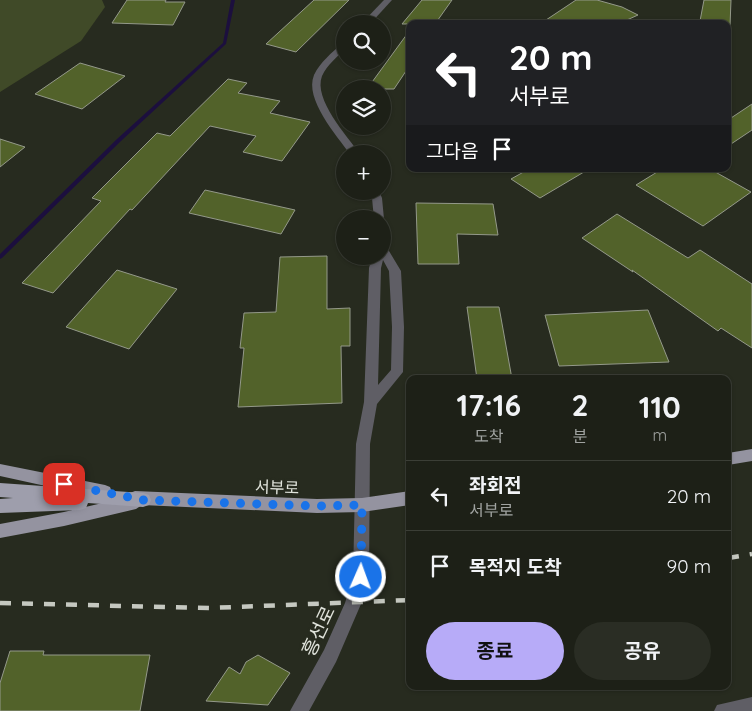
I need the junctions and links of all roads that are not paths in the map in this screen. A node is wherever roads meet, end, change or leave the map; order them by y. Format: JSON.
{"nodes":[{"id":1,"x":388,"y":0,"type":"edge"},
{"id":2,"x":374,"y":15,"type":"edge"},
{"id":3,"x":336,"y":54,"type":"edge"},
{"id":4,"x":349,"y":145,"type":"edge"},
{"id":5,"x":391,"y":264,"type":"edge"},
{"id":6,"x":376,"y":265,"type":"edge"},
{"id":7,"x":371,"y":402,"type":"junction"},
{"id":8,"x":752,"y":456,"type":"edge"},
{"id":9,"x":731,"y":459,"type":"edge"},
{"id":10,"x":0,"y":470,"type":"edge"},
{"id":11,"x":0,"y":490,"type":"edge"},
{"id":12,"x":406,"y":499,"type":"edge"},
{"id":13,"x":143,"y":500,"type":"junction"},
{"id":14,"x":362,"y":505,"type":"junction"},
{"id":15,"x":0,"y":506,"type":"edge"},
{"id":16,"x":0,"y":531,"type":"edge"},
{"id":17,"x":747,"y":708,"type":"edge"},
{"id":18,"x":299,"y":711,"type":"edge"},
{"id":19,"x":723,"y":711,"type":"edge"}],
"edges":[{"from":1,"to":2,"type":"street"},
{"from":3,"to":4,"type":"street"},
{"from":5,"to":7,"type":"street"},
{"from":6,"to":7,"type":"street","name":"흥선로"},
{"from":7,"to":14,"type":"street","name":"흥선로"},
{"from":8,"to":9,"type":"main road"},
{"from":10,"to":13,"type":"main road","name":"서부로"},
{"from":11,"to":13,"type":"highway"},
{"from":12,"to":14,"type":"main road","name":"서부로"},
{"from":13,"to":14,"type":"main road","name":"서부로"},
{"from":13,"to":15,"type":"highway"},
{"from":13,"to":16,"type":"main road","name":"서부로"},
{"from":14,"to":18,"type":"street","name":"흥선로"},
{"from":17,"to":19,"type":"street"}]}
